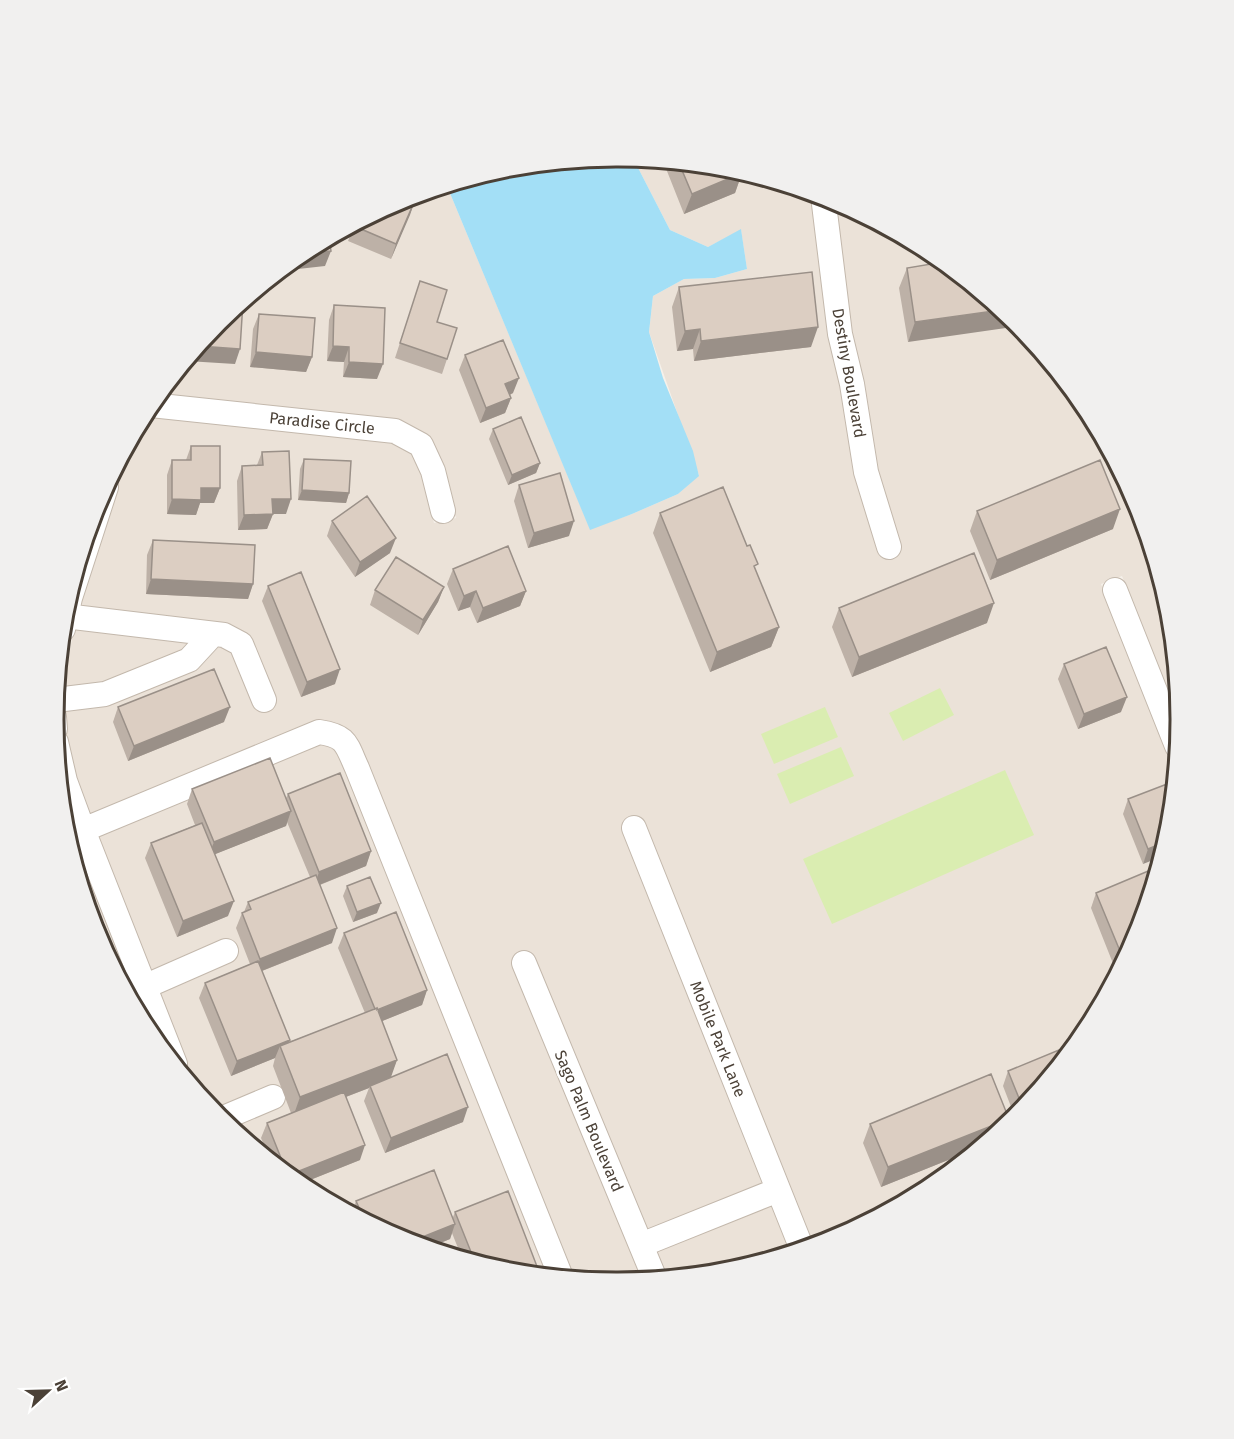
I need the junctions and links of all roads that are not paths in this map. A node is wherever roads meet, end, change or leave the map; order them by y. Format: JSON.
{"nodes":[{"id":1,"x":823,"y":207,"type":"edge"},
{"id":2,"x":163,"y":406,"type":"edge"},
{"id":3,"x":443,"y":511,"type":"dead end"},
{"id":4,"x":889,"y":547,"type":"dead end"},
{"id":5,"x":1115,"y":590,"type":"dead end"},
{"id":6,"x":75,"y":611,"type":"edge"},
{"id":7,"x":213,"y":634,"type":"junction"},
{"id":8,"x":65,"y":699,"type":"edge"},
{"id":9,"x":264,"y":700,"type":"dead end"},
{"id":10,"x":1170,"y":727,"type":"edge"},
{"id":11,"x":69,"y":789,"type":"edge"},
{"id":12,"x":634,"y":828,"type":"dead end"},
{"id":13,"x":83,"y":830,"type":"junction"},
{"id":14,"x":100,"y":906,"type":"edge"},
{"id":15,"x":226,"y":951,"type":"dead end"},
{"id":16,"x":524,"y":963,"type":"dead end"},
{"id":17,"x":144,"y":987,"type":"junction"},
{"id":18,"x":162,"y":1032,"type":"edge"},
{"id":19,"x":273,"y":1097,"type":"dead end"},
{"id":20,"x":231,"y":1115,"type":"edge"},
{"id":21,"x":778,"y":1191,"type":"junction"},
{"id":22,"x":799,"y":1241,"type":"edge"},
{"id":23,"x":641,"y":1245,"type":"junction"},
{"id":24,"x":558,"y":1268,"type":"edge"},
{"id":25,"x":652,"y":1271,"type":"edge"}],
"edges":[{"from":1,"to":4,"type":"street","name":"Destiny Boulevard"},
{"from":2,"to":3,"type":"street","name":"Paradise Circle"},
{"from":5,"to":10,"type":"street"},
{"from":6,"to":7,"type":"street"},
{"from":7,"to":8,"type":"street"},
{"from":7,"to":9,"type":"street"},
{"from":11,"to":13,"type":"street"},
{"from":12,"to":21,"type":"street","name":"Mobile Park Lane"},
{"from":13,"to":14,"type":"street"},
{"from":13,"to":24,"type":"street"},
{"from":14,"to":17,"type":"street"},
{"from":15,"to":17,"type":"street"},
{"from":16,"to":23,"type":"street","name":"Sago Palm Boulevard"},
{"from":17,"to":18,"type":"street"},
{"from":19,"to":20,"type":"street"},
{"from":21,"to":22,"type":"street","name":"Mobile Park Lane"},
{"from":21,"to":23,"type":"street"},
{"from":23,"to":25,"type":"street","name":"Sago Palm Boulevard"}]}
